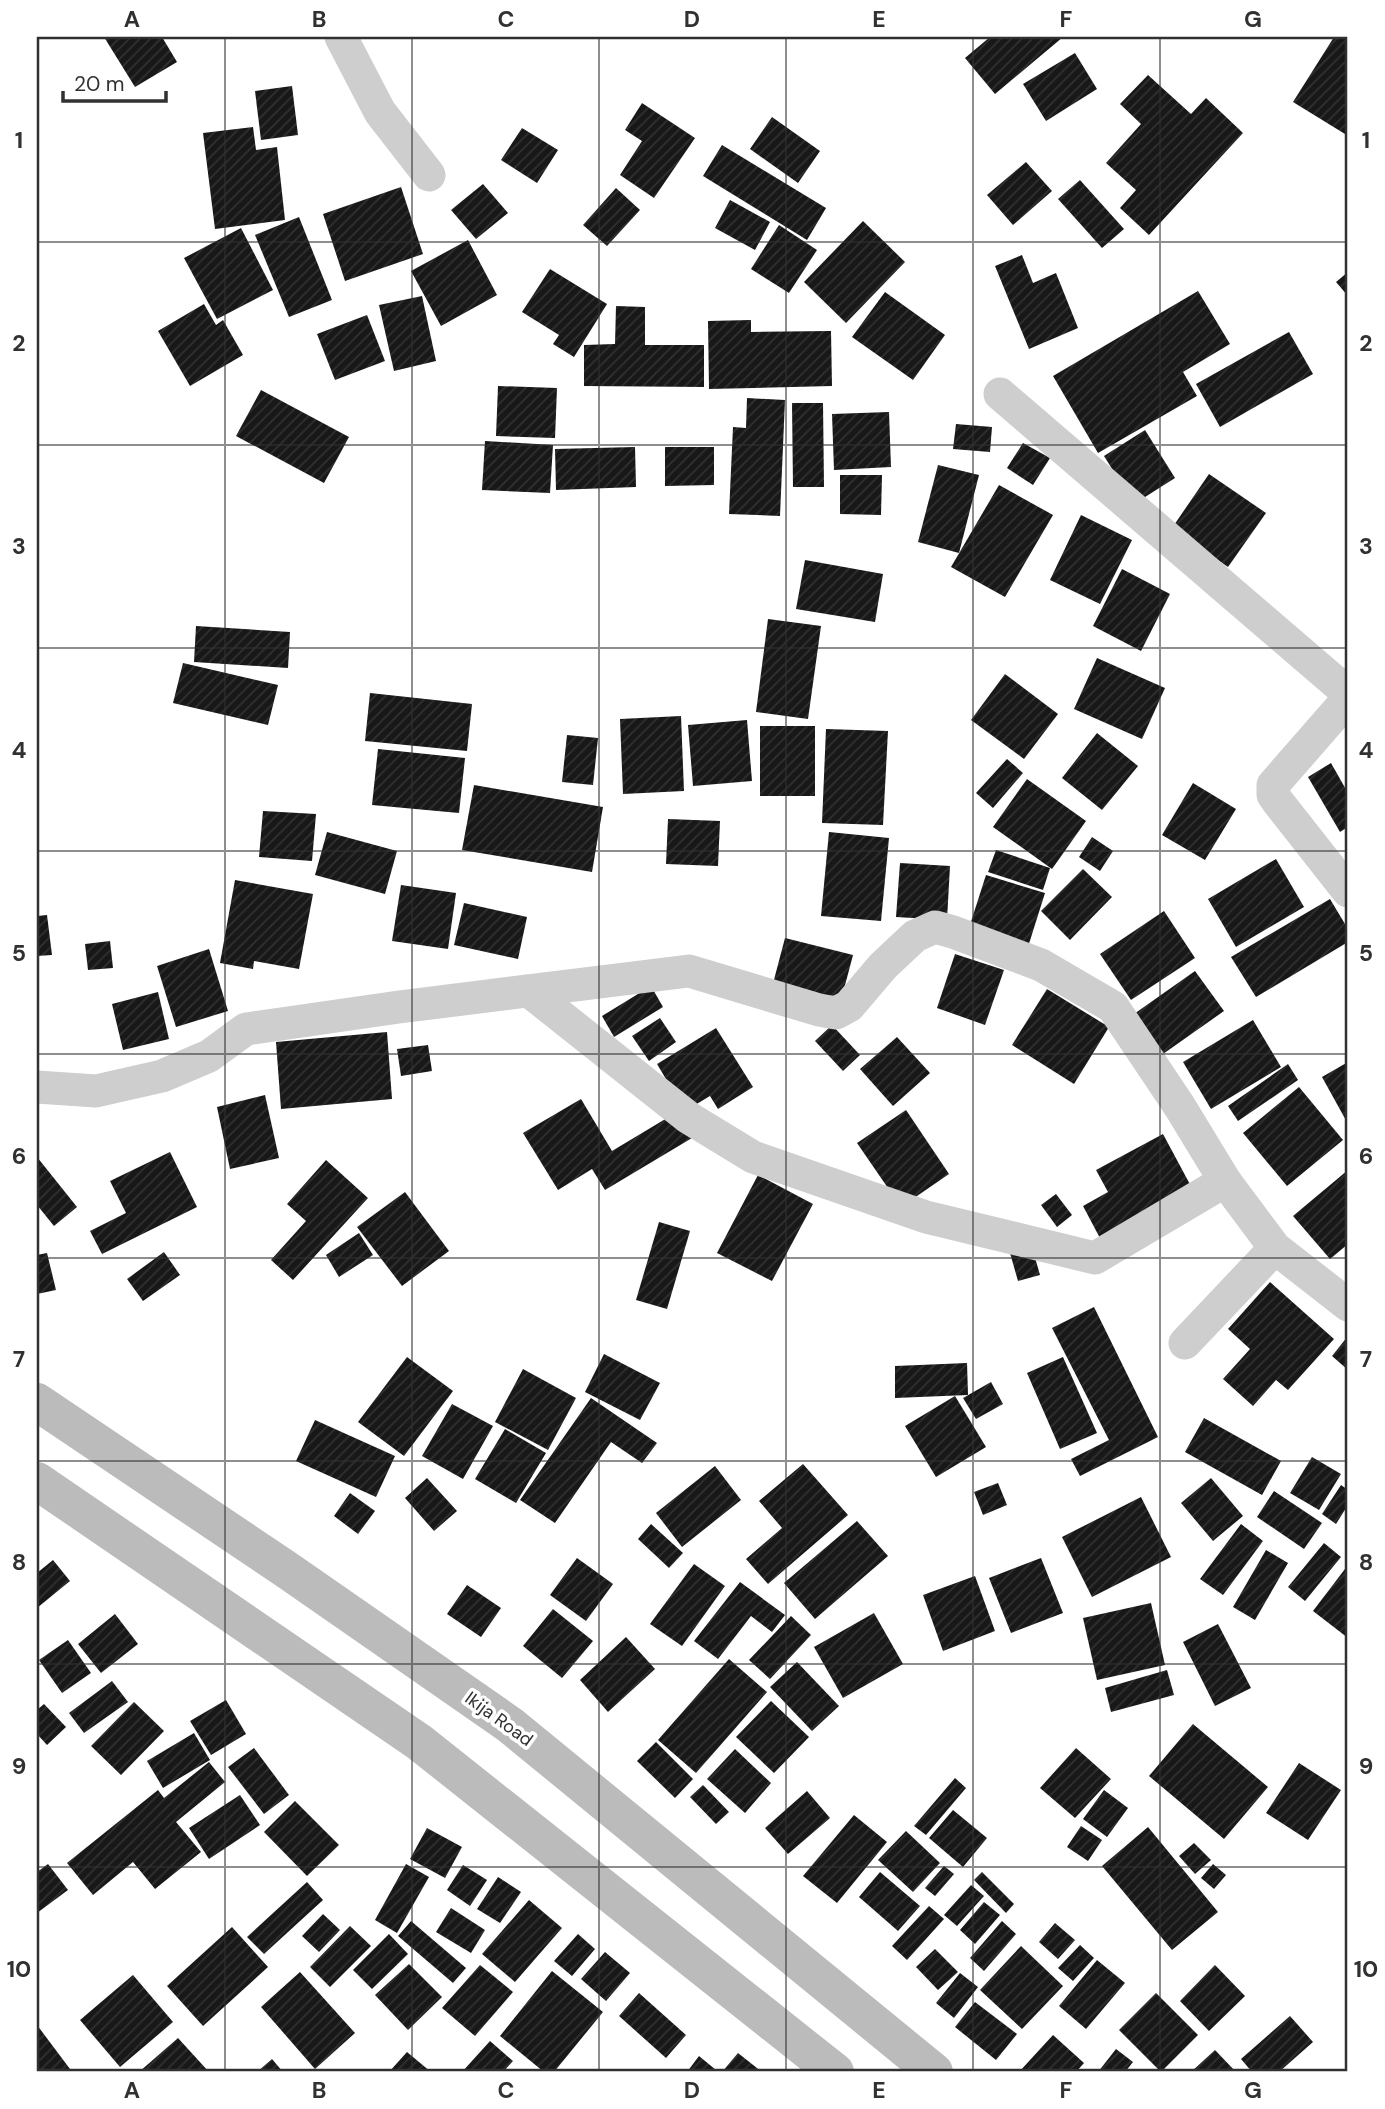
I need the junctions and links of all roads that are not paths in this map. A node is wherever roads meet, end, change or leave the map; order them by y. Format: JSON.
{"nodes":[{"id":1,"x":341,"y":37,"type":"edge"},
{"id":2,"x":429,"y":175,"type":"dead end"},
{"id":3,"x":1000,"y":394,"type":"dead end"},
{"id":4,"x":1348,"y":693,"type":"edge"},
{"id":5,"x":1348,"y":699,"type":"edge"},
{"id":6,"x":1348,"y":891,"type":"edge"},
{"id":7,"x":529,"y":991,"type":"junction"},
{"id":8,"x":37,"y":1087,"type":"edge"},
{"id":9,"x":1225,"y":1181,"type":"junction"},
{"id":10,"x":1275,"y":1248,"type":"junction"},
{"id":11,"x":1348,"y":1305,"type":"edge"},
{"id":12,"x":1185,"y":1343,"type":"dead end"},
{"id":13,"x":37,"y":1402,"type":"edge"},
{"id":14,"x":37,"y":1481,"type":"edge"},
{"id":15,"x":835,"y":2072,"type":"edge"},
{"id":16,"x":934,"y":2072,"type":"edge"}],
"edges":[{"from":1,"to":2,"type":"street"},
{"from":3,"to":4,"type":"street"},
{"from":5,"to":6,"type":"street"},
{"from":7,"to":8,"type":"street"},
{"from":7,"to":9,"type":"street"},
{"from":7,"to":9,"type":"street"},
{"from":9,"to":10,"type":"street"},
{"from":10,"to":11,"type":"street"},
{"from":10,"to":12,"type":"street"},
{"from":13,"to":16,"type":"street","name":"Ikija Road"},
{"from":14,"to":15,"type":"street"}]}
